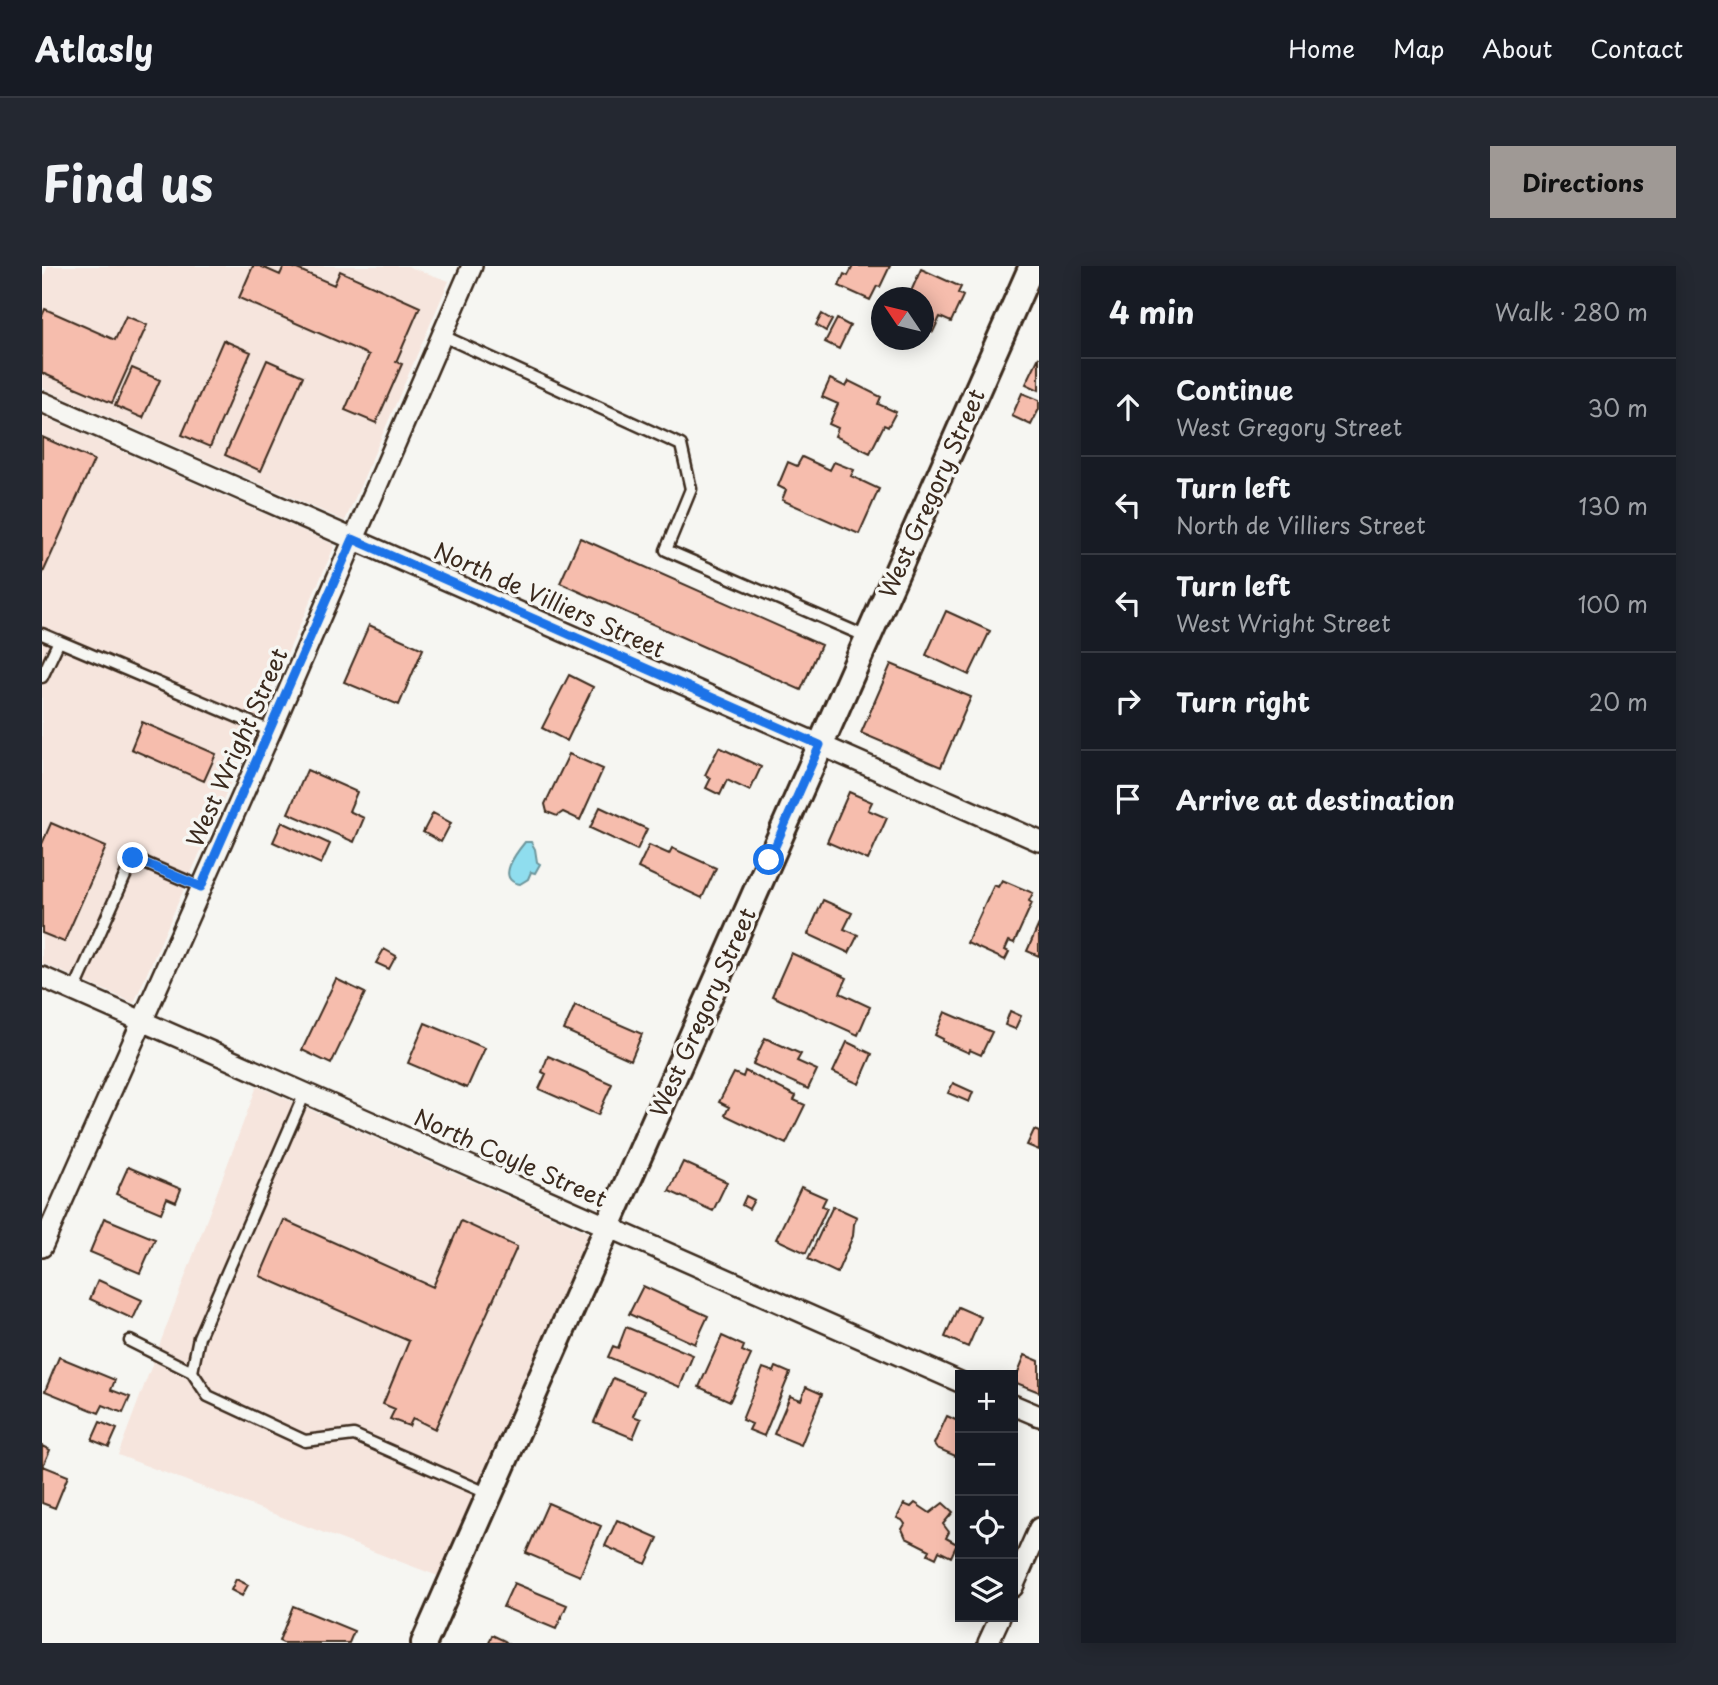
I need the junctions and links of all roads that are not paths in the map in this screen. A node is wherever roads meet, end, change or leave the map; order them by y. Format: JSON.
{"nodes":[{"id":1,"x":472,"y":266,"type":"edge"},
{"id":2,"x":1032,"y":266,"type":"edge"},
{"id":3,"x":441,"y":335,"type":"junction"},
{"id":4,"x":42,"y":402,"type":"edge"},
{"id":5,"x":353,"y":539,"type":"junction"},
{"id":6,"x":42,"y":634,"type":"edge"},
{"id":7,"x":868,"y":638,"type":"junction"},
{"id":8,"x":59,"y":641,"type":"junction"},
{"id":9,"x":42,"y":677,"type":"edge"},
{"id":10,"x":271,"y":731,"type":"junction"},
{"id":11,"x":820,"y":745,"type":"junction"},
{"id":12,"x":1039,"y":841,"type":"edge"},
{"id":13,"x":201,"y":887,"type":"junction"},
{"id":14,"x":42,"y":977,"type":"edge"},
{"id":15,"x":74,"y":991,"type":"junction"},
{"id":16,"x":142,"y":1021,"type":"junction"},
{"id":17,"x":305,"y":1093,"type":"junction"},
{"id":18,"x":608,"y":1227,"type":"junction"},
{"id":19,"x":42,"y":1247,"type":"edge"},
{"id":20,"x":130,"y":1341,"type":"dead end"},
{"id":21,"x":192,"y":1372,"type":"junction"},
{"id":22,"x":955,"y":1380,"type":"edge"},
{"id":23,"x":1018,"y":1407,"type":"edge"},
{"id":24,"x":1039,"y":1416,"type":"edge"},
{"id":25,"x":489,"y":1494,"type":"junction"},
{"id":26,"x":1039,"y":1528,"type":"edge"},
{"id":27,"x":1018,"y":1576,"type":"edge"},
{"id":28,"x":998,"y":1622,"type":"edge"},
{"id":29,"x":424,"y":1643,"type":"edge"},
{"id":30,"x":988,"y":1643,"type":"edge"}],
"edges":[{"from":1,"to":3,"type":"street","name":"West Wright Street"},
{"from":2,"to":7,"type":"street","name":"West Gregory Street"},
{"from":3,"to":5,"type":"street","name":"West Wright Street"},
{"from":3,"to":7,"type":"lane"},
{"from":4,"to":5,"type":"street","name":"North de Villiers Street"},
{"from":5,"to":10,"type":"street","name":"West Wright Street"},
{"from":5,"to":11,"type":"street","name":"North de Villiers Street"},
{"from":6,"to":8,"type":"lane"},
{"from":7,"to":11,"type":"street","name":"West Gregory Street"},
{"from":8,"to":9,"type":"lane"},
{"from":8,"to":10,"type":"lane"},
{"from":10,"to":13,"type":"street","name":"West Wright Street"},
{"from":11,"to":12,"type":"street","name":"North de Villiers Street"},
{"from":11,"to":18,"type":"street","name":"West Gregory Street"},
{"from":13,"to":15,"type":"lane"},
{"from":13,"to":16,"type":"street","name":"West Wright Street"},
{"from":14,"to":15,"type":"street","name":"North Coyle Street"},
{"from":15,"to":16,"type":"street","name":"North Coyle Street"},
{"from":16,"to":17,"type":"street","name":"North Coyle Street"},
{"from":16,"to":19,"type":"street","name":"West Wright Street"},
{"from":17,"to":18,"type":"street","name":"North Coyle Street"},
{"from":17,"to":21,"type":"lane"},
{"from":18,"to":22,"type":"street","name":"North Coyle Street"},
{"from":18,"to":25,"type":"street","name":"West Gregory Street"},
{"from":20,"to":21,"type":"lane"},
{"from":21,"to":25,"type":"lane"},
{"from":23,"to":24,"type":"street"},
{"from":25,"to":29,"type":"street","name":"West Gregory Street"},
{"from":26,"to":27,"type":"street"},
{"from":28,"to":30,"type":"street"}]}
